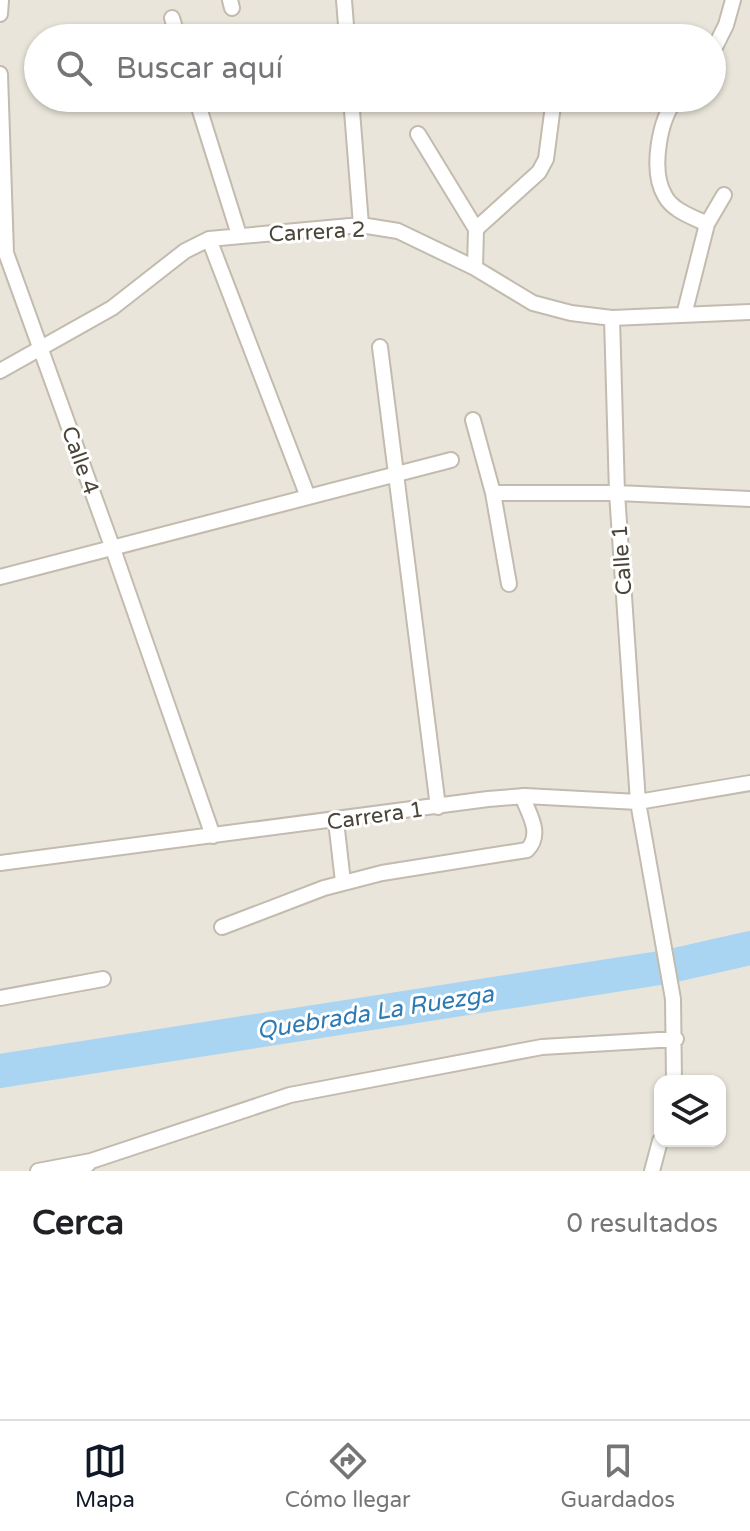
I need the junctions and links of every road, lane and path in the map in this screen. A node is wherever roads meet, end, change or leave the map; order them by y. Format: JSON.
{"nodes":[{"id":1,"x":1,"y":0,"type":"edge"},
{"id":2,"x":344,"y":0,"type":"edge"},
{"id":3,"x":733,"y":0,"type":"edge"},
{"id":4,"x":0,"y":14,"type":"edge"},
{"id":5,"x":172,"y":18,"type":"dead end"},
{"id":6,"x":174,"y":24,"type":"edge"},
{"id":7,"x":346,"y":24,"type":"edge"},
{"id":8,"x":726,"y":25,"type":"edge"},
{"id":9,"x":0,"y":74,"type":"edge"},
{"id":10,"x":200,"y":112,"type":"edge"},
{"id":11,"x":352,"y":112,"type":"edge"},
{"id":12,"x":552,"y":112,"type":"edge"},
{"id":13,"x":666,"y":112,"type":"edge"},
{"id":14,"x":418,"y":134,"type":"dead end"},
{"id":15,"x":724,"y":195,"type":"dead end"},
{"id":16,"x":707,"y":224,"type":"junction"},
{"id":17,"x":361,"y":225,"type":"junction"},
{"id":18,"x":476,"y":229,"type":"junction"},
{"id":19,"x":239,"y":235,"type":"junction"},
{"id":20,"x":209,"y":239,"type":"junction"},
{"id":21,"x":3,"y":253,"type":"edge"},
{"id":22,"x":475,"y":268,"type":"junction"},
{"id":23,"x":750,"y":312,"type":"edge"},
{"id":24,"x":684,"y":315,"type":"junction"},
{"id":25,"x":612,"y":318,"type":"junction"},
{"id":26,"x":380,"y":347,"type":"dead end"},
{"id":27,"x":41,"y":348,"type":"junction"},
{"id":28,"x":0,"y":371,"type":"edge"},
{"id":29,"x":473,"y":420,"type":"dead end"},
{"id":30,"x":451,"y":460,"type":"dead end"},
{"id":31,"x":396,"y":474,"type":"junction"},
{"id":32,"x":493,"y":493,"type":"junction"},
{"id":33,"x":617,"y":493,"type":"junction"},
{"id":34,"x":308,"y":497,"type":"junction"},
{"id":35,"x":750,"y":499,"type":"edge"},
{"id":36,"x":113,"y":549,"type":"junction"},
{"id":37,"x":0,"y":577,"type":"edge"},
{"id":38,"x":509,"y":584,"type":"dead end"},
{"id":39,"x":750,"y":783,"type":"edge"},
{"id":40,"x":522,"y":796,"type":"junction"},
{"id":41,"x":638,"y":802,"type":"junction"},
{"id":42,"x":438,"y":807,"type":"junction"},
{"id":43,"x":336,"y":821,"type":"junction"},
{"id":44,"x":213,"y":836,"type":"junction"},
{"id":45,"x":0,"y":863,"type":"edge"},
{"id":46,"x":343,"y":882,"type":"junction"},
{"id":47,"x":222,"y":927,"type":"dead end"},
{"id":48,"x":103,"y":979,"type":"dead end"},
{"id":49,"x":0,"y":998,"type":"edge"},
{"id":50,"x":676,"y":1039,"type":"junction"},
{"id":51,"x":674,"y":1075,"type":"edge"},
{"id":52,"x":658,"y":1147,"type":"edge"},
{"id":53,"x":86,"y":1166,"type":"edge"},
{"id":54,"x":38,"y":1171,"type":"edge"},
{"id":55,"x":652,"y":1171,"type":"edge"}],
"edges":[{"from":1,"to":4,"type":"street"},
{"from":2,"to":7,"type":"street"},
{"from":3,"to":8,"type":"street"},
{"from":5,"to":6,"type":"street"},
{"from":9,"to":21,"type":"street","name":"Calle 4"},
{"from":10,"to":19,"type":"street"},
{"from":11,"to":17,"type":"street"},
{"from":12,"to":18,"type":"street"},
{"from":13,"to":16,"type":"street"},
{"from":14,"to":18,"type":"street"},
{"from":15,"to":16,"type":"street"},
{"from":16,"to":24,"type":"street"},
{"from":17,"to":19,"type":"street","name":"Carrera 2"},
{"from":17,"to":22,"type":"street","name":"Carrera 2"},
{"from":18,"to":22,"type":"street"},
{"from":19,"to":20,"type":"street","name":"Carrera 2"},
{"from":20,"to":27,"type":"street","name":"Carrera 2"},
{"from":20,"to":34,"type":"street"},
{"from":21,"to":27,"type":"street","name":"Calle 4"},
{"from":22,"to":25,"type":"street","name":"Carrera 2"},
{"from":23,"to":24,"type":"street","name":"Carrera 2"},
{"from":24,"to":25,"type":"street","name":"Carrera 2"},
{"from":25,"to":33,"type":"street","name":"Calle 1"},
{"from":26,"to":31,"type":"street"},
{"from":27,"to":28,"type":"street","name":"Carrera 2"},
{"from":27,"to":36,"type":"street","name":"Calle 4"},
{"from":29,"to":32,"type":"street"},
{"from":30,"to":31,"type":"street"},
{"from":31,"to":34,"type":"street"},
{"from":31,"to":42,"type":"street"},
{"from":32,"to":33,"type":"street"},
{"from":32,"to":38,"type":"street"},
{"from":33,"to":35,"type":"street"},
{"from":33,"to":41,"type":"street","name":"Calle 1"},
{"from":34,"to":36,"type":"street"},
{"from":36,"to":37,"type":"street"},
{"from":36,"to":44,"type":"street","name":"Calle 4"},
{"from":39,"to":41,"type":"street","name":"Carrera 1"},
{"from":40,"to":41,"type":"street","name":"Carrera 1"},
{"from":40,"to":42,"type":"street","name":"Carrera 1"},
{"from":40,"to":46,"type":"street"},
{"from":41,"to":50,"type":"street","name":"Calle 1"},
{"from":42,"to":43,"type":"street","name":"Carrera 1"},
{"from":43,"to":44,"type":"street","name":"Carrera 1"},
{"from":43,"to":46,"type":"street"},
{"from":44,"to":45,"type":"street","name":"Carrera 1"},
{"from":46,"to":47,"type":"street"},
{"from":48,"to":49,"type":"street"},
{"from":50,"to":51,"type":"street","name":"Calle 1"},
{"from":50,"to":53,"type":"street"},
{"from":52,"to":55,"type":"street"},
{"from":53,"to":54,"type":"street"}]}
